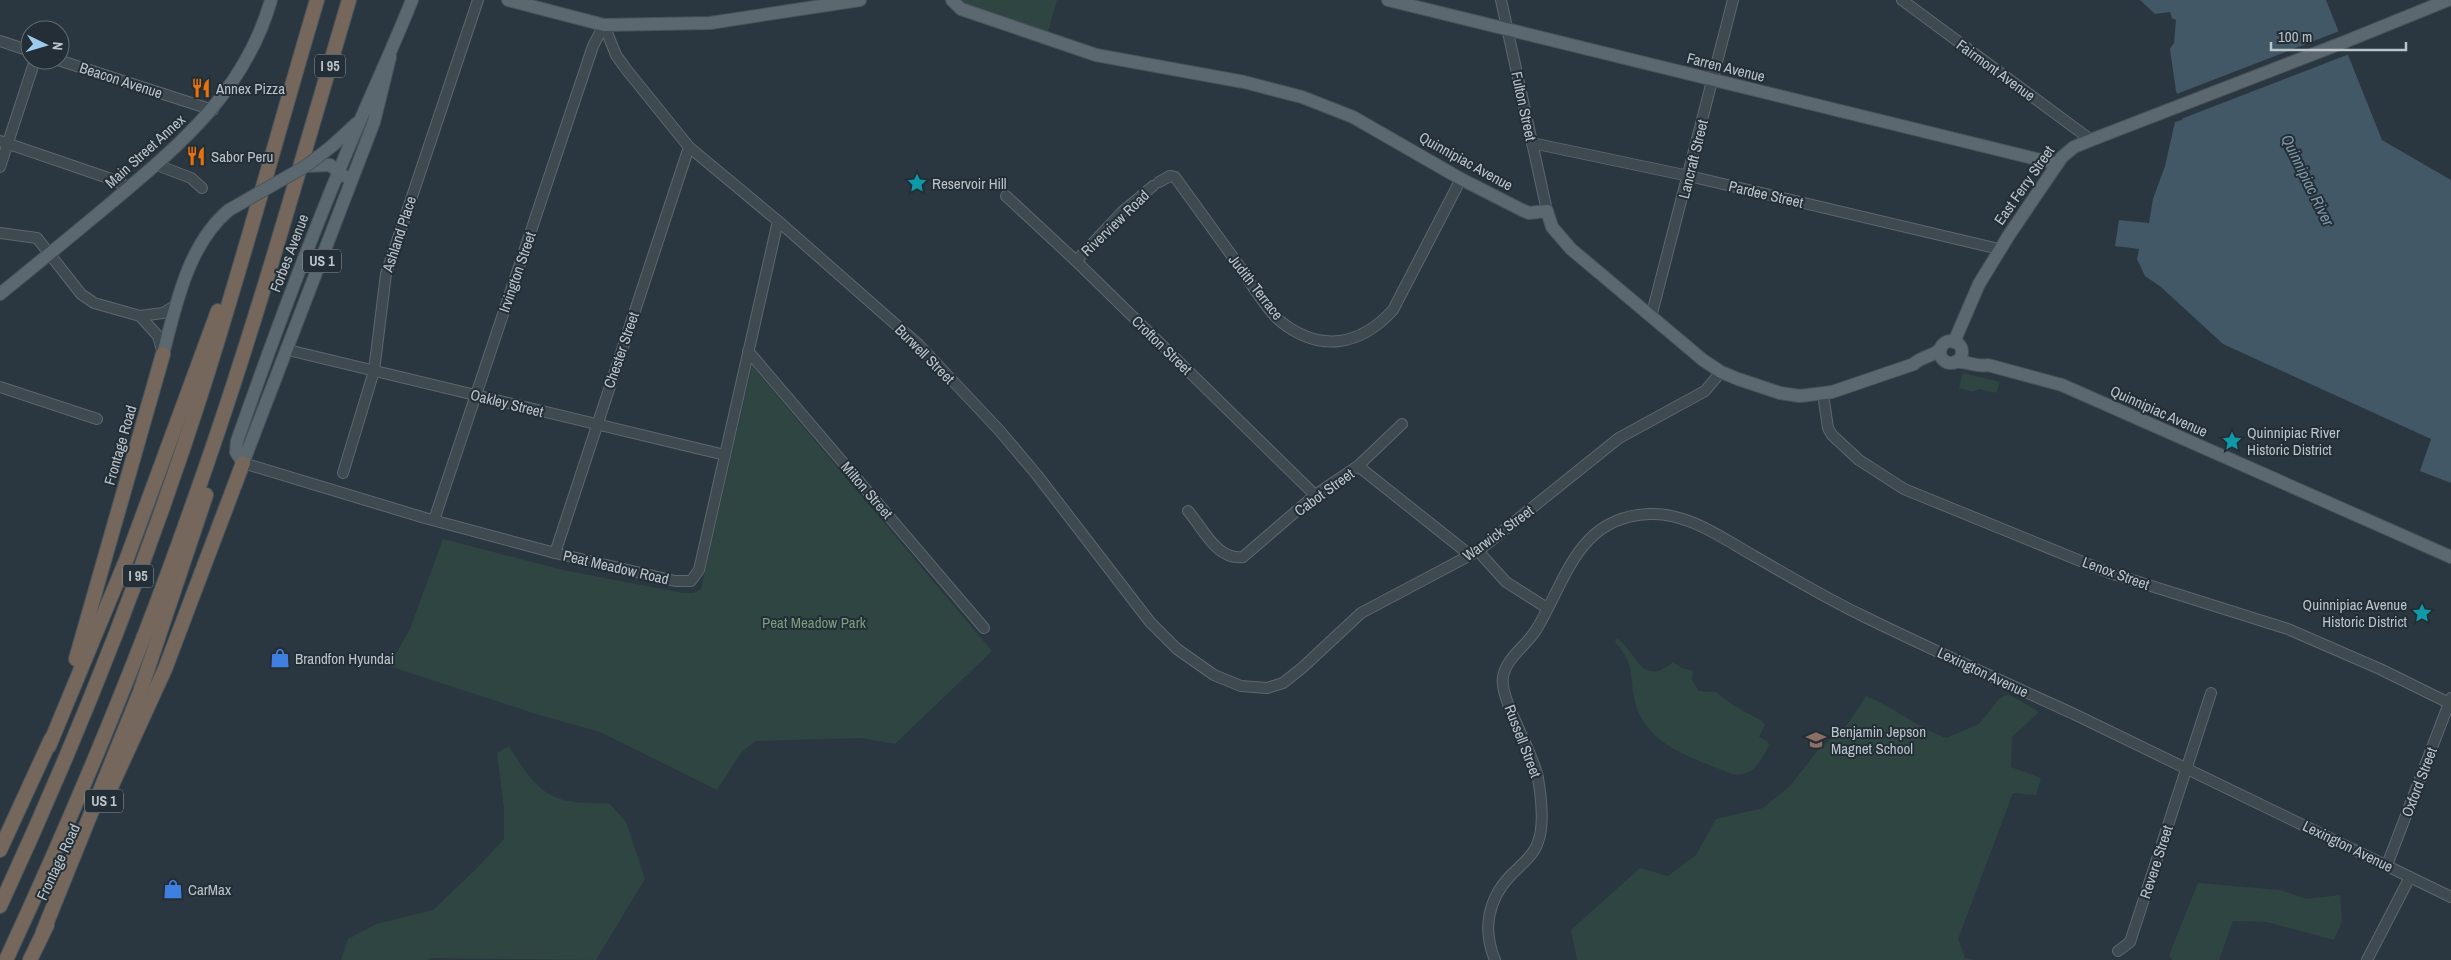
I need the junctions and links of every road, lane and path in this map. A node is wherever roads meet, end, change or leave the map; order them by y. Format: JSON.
{"nodes":[{"id":1,"x":271,"y":0,"type":"edge"},
{"id":2,"x":317,"y":0,"type":"edge"},
{"id":3,"x":349,"y":0,"type":"edge"},
{"id":4,"x":412,"y":0,"type":"edge"},
{"id":5,"x":478,"y":0,"type":"edge"},
{"id":6,"x":508,"y":0,"type":"edge"},
{"id":7,"x":860,"y":0,"type":"edge"},
{"id":8,"x":952,"y":0,"type":"edge"},
{"id":9,"x":1388,"y":0,"type":"edge"},
{"id":10,"x":1501,"y":0,"type":"edge"},
{"id":11,"x":1733,"y":0,"type":"edge"},
{"id":12,"x":1902,"y":0,"type":"edge"},
{"id":13,"x":2448,"y":0,"type":"edge"},
{"id":14,"x":604,"y":25,"type":"junction"},
{"id":15,"x":1507,"y":29,"type":"junction"},
{"id":16,"x":0,"y":41,"type":"edge"},
{"id":17,"x":20,"y":48,"type":"edge"},
{"id":18,"x":390,"y":57,"type":"junction"},
{"id":19,"x":70,"y":64,"type":"edge"},
{"id":20,"x":31,"y":70,"type":"edge"},
{"id":21,"x":1712,"y":80,"type":"junction"},
{"id":22,"x":212,"y":110,"type":"junction"},
{"id":23,"x":363,"y":118,"type":"junction"},
{"id":24,"x":2091,"y":140,"type":"junction"},
{"id":25,"x":4,"y":142,"type":"edge"},
{"id":26,"x":1532,"y":143,"type":"junction"},
{"id":27,"x":689,"y":147,"type":"junction"},
{"id":28,"x":2057,"y":164,"type":"junction"},
{"id":29,"x":157,"y":165,"type":"junction"},
{"id":30,"x":306,"y":166,"type":"junction"},
{"id":31,"x":0,"y":167,"type":"edge"},
{"id":32,"x":334,"y":168,"type":"junction"},
{"id":33,"x":1689,"y":176,"type":"junction"},
{"id":34,"x":1175,"y":177,"type":"joint"},
{"id":35,"x":1461,"y":179,"type":"junction"},
{"id":36,"x":350,"y":184,"type":"junction"},
{"id":37,"x":129,"y":188,"type":"junction"},
{"id":38,"x":202,"y":188,"type":"dead end"},
{"id":39,"x":1006,"y":196,"type":"dead end"},
{"id":40,"x":1547,"y":211,"type":"junction"},
{"id":41,"x":778,"y":221,"type":"junction"},
{"id":42,"x":0,"y":233,"type":"edge"},
{"id":43,"x":250,"y":236,"type":"junction"},
{"id":44,"x":2000,"y":249,"type":"junction"},
{"id":45,"x":50,"y":253,"type":"junction"},
{"id":46,"x":1076,"y":261,"type":"junction"},
{"id":47,"x":0,"y":294,"type":"edge"},
{"id":48,"x":176,"y":305,"type":"junction"},
{"id":49,"x":140,"y":316,"type":"junction"},
{"id":50,"x":1651,"y":317,"type":"junction"},
{"id":51,"x":1957,"y":345,"type":"junction"},
{"id":52,"x":1941,"y":348,"type":"junction"},
{"id":53,"x":288,"y":350,"type":"junction"},
{"id":54,"x":748,"y":352,"type":"junction"},
{"id":55,"x":244,"y":353,"type":"junction"},
{"id":56,"x":163,"y":354,"type":"junction"},
{"id":57,"x":1951,"y":362,"type":"junction"},
{"id":58,"x":1914,"y":364,"type":"junction"},
{"id":59,"x":1988,"y":365,"type":"junction"},
{"id":60,"x":374,"y":371,"type":"junction"},
{"id":61,"x":1721,"y":372,"type":"junction"},
{"id":62,"x":0,"y":388,"type":"edge"},
{"id":63,"x":1823,"y":394,"type":"junction"},
{"id":64,"x":476,"y":396,"type":"junction"},
{"id":65,"x":96,"y":419,"type":"dead end"},
{"id":66,"x":596,"y":424,"type":"junction"},
{"id":67,"x":1402,"y":424,"type":"dead end"},
{"id":68,"x":725,"y":455,"type":"junction"},
{"id":69,"x":243,"y":463,"type":"junction"},
{"id":70,"x":1358,"y":466,"type":"junction"},
{"id":71,"x":343,"y":473,"type":"dead end"},
{"id":72,"x":1315,"y":495,"type":"junction"},
{"id":73,"x":1188,"y":511,"type":"dead end"},
{"id":74,"x":434,"y":520,"type":"junction"},
{"id":75,"x":554,"y":553,"type":"junction"},
{"id":76,"x":1474,"y":553,"type":"junction"},
{"id":77,"x":2451,"y":557,"type":"edge"},
{"id":78,"x":1547,"y":608,"type":"junction"},
{"id":79,"x":984,"y":628,"type":"dead end"},
{"id":80,"x":164,"y":669,"type":"joint"},
{"id":81,"x":1241,"y":686,"type":"joint"},
{"id":82,"x":2211,"y":693,"type":"dead end"},
{"id":83,"x":2450,"y":702,"type":"edge"},
{"id":84,"x":49,"y":746,"type":"junction"},
{"id":85,"x":2187,"y":769,"type":"junction"},
{"id":86,"x":0,"y":850,"type":"edge"},
{"id":87,"x":2387,"y":865,"type":"junction"},
{"id":88,"x":2410,"y":877,"type":"junction"},
{"id":89,"x":2451,"y":897,"type":"edge"},
{"id":90,"x":0,"y":906,"type":"edge"},
{"id":91,"x":44,"y":932,"type":"junction"},
{"id":92,"x":2118,"y":951,"type":"dead end"},
{"id":93,"x":6,"y":960,"type":"edge"},
{"id":94,"x":30,"y":960,"type":"edge"},
{"id":95,"x":1495,"y":960,"type":"edge"},
{"id":96,"x":2367,"y":960,"type":"edge"}],
"edges":[{"from":1,"to":22,"type":"main road","name":"Main Street Annex"},
{"from":2,"to":43,"type":"highway","number":"I 95"},
{"from":3,"to":55,"type":"highway","number":"I 95"},
{"from":4,"to":18,"type":"main road","name":"Forbes Avenue","number":"US 1"},
{"from":5,"to":60,"type":"street","name":"Ashland Place"},
{"from":6,"to":14,"type":"main road"},
{"from":7,"to":14,"type":"main road"},
{"from":8,"to":35,"type":"main road","name":"Quinnipiac Avenue"},
{"from":9,"to":15,"type":"main road","name":"Farren Avenue"},
{"from":10,"to":15,"type":"street","name":"Fulton Street"},
{"from":11,"to":21,"type":"street","name":"Lancraft Street"},
{"from":12,"to":24,"type":"street","name":"Fairmont Avenue"},
{"from":13,"to":24,"type":"main road","name":"East Ferry Street"},
{"from":14,"to":27,"type":"street","name":"Burwell Street"},
{"from":14,"to":64,"type":"street","name":"Irvington Street"},
{"from":15,"to":21,"type":"main road","name":"Farren Avenue"},
{"from":15,"to":26,"type":"street","name":"Fulton Street"},
{"from":16,"to":17,"type":"street"},
{"from":18,"to":23,"type":"main road","name":"Forbes Avenue","number":"US 1"},
{"from":18,"to":36,"type":"main road","name":"Forbes Avenue","number":"US 1"},
{"from":19,"to":22,"type":"street","name":"Beacon Avenue"},
{"from":20,"to":25,"type":"street"},
{"from":21,"to":28,"type":"main road","name":"Farren Avenue"},
{"from":21,"to":33,"type":"street","name":"Lancraft Street"},
{"from":22,"to":29,"type":"main road","name":"Main Street Annex"},
{"from":23,"to":30,"type":"main road","name":"Frontage Road","number":"US 1","bridge":true},
{"from":23,"to":32,"type":"main road","name":"Forbes Avenue"},
{"from":24,"to":28,"type":"main road","name":"East Ferry Street"},
{"from":25,"to":31,"type":"street"},
{"from":25,"to":37,"type":"street"},
{"from":26,"to":33,"type":"street","name":"Pardee Street"},
{"from":26,"to":40,"type":"street","name":"Fulton Street"},
{"from":27,"to":41,"type":"street","name":"Burwell Street"},
{"from":27,"to":66,"type":"street","name":"Chester Street"},
{"from":28,"to":44,"type":"main road","name":"East Ferry Street"},
{"from":29,"to":37,"type":"main road","name":"Main Street Annex"},
{"from":29,"to":38,"type":"street"},
{"from":30,"to":32,"type":"main road"},
{"from":30,"to":48,"type":"main road","name":"Frontage Road","number":"US 1","bridge":true},
{"from":32,"to":36,"type":"main road"},
{"from":32,"to":69,"type":"main road","name":"Forbes Avenue"},
{"from":33,"to":44,"type":"street","name":"Pardee Street"},
{"from":33,"to":50,"type":"street","name":"Lancraft Street"},
{"from":34,"to":35,"type":"street","name":"Judith Terrace"},
{"from":34,"to":46,"type":"street","name":"Riverview Road"},
{"from":35,"to":40,"type":"main road","name":"Quinnipiac Avenue"},
{"from":36,"to":53,"type":"main road","name":"Forbes Avenue","number":"US 1"},
{"from":37,"to":45,"type":"main road","name":"Main Street Annex"},
{"from":39,"to":46,"type":"street","name":"Crofton Street"},
{"from":40,"to":50,"type":"main road","name":"Quinnipiac Avenue"},
{"from":41,"to":54,"type":"street","name":"Peat Meadow Road"},
{"from":41,"to":81,"type":"street","name":"Burwell Street"},
{"from":42,"to":45,"type":"street"},
{"from":43,"to":84,"type":"highway"},
{"from":43,"to":90,"type":"highway","number":"I 95"},
{"from":44,"to":51,"type":"main road","name":"East Ferry Street"},
{"from":45,"to":47,"type":"main road","name":"Main Street Annex"},
{"from":45,"to":49,"type":"street"},
{"from":46,"to":72,"type":"street","name":"Crofton Street"},
{"from":48,"to":49,"type":"street"},
{"from":48,"to":56,"type":"main road","name":"Frontage Road","number":"US 1"},
{"from":49,"to":56,"type":"street"},
{"from":50,"to":61,"type":"main road","name":"Quinnipiac Avenue"},
{"from":51,"to":52,"type":"main road"},
{"from":51,"to":57,"type":"main road"},
{"from":51,"to":59,"type":"main road","name":"Quinnipiac Avenue"},
{"from":52,"to":57,"type":"main road"},
{"from":52,"to":58,"type":"main road","name":"Quinnipiac Avenue"},
{"from":53,"to":60,"type":"street","name":"Oakley Street"},
{"from":53,"to":69,"type":"main road","name":"Forbes Avenue","number":"US 1"},
{"from":54,"to":68,"type":"street","name":"Peat Meadow Road"},
{"from":54,"to":79,"type":"street","name":"Milton Street"},
{"from":55,"to":91,"type":"highway"},
{"from":55,"to":93,"type":"highway","number":"I 95"},
{"from":56,"to":84,"type":"highway","name":"Frontage Road","number":"US 1"},
{"from":57,"to":58,"type":"main road","name":"Quinnipiac Avenue"},
{"from":57,"to":59,"type":"main road","name":"Quinnipiac Avenue"},
{"from":58,"to":63,"type":"main road","name":"Quinnipiac Avenue"},
{"from":59,"to":77,"type":"main road","name":"Quinnipiac Avenue"},
{"from":60,"to":64,"type":"street","name":"Oakley Street"},
{"from":60,"to":71,"type":"street","name":"Ashland Place"},
{"from":61,"to":63,"type":"main road","name":"Quinnipiac Avenue"},
{"from":61,"to":76,"type":"street","name":"Warwick Street"},
{"from":62,"to":65,"type":"street"},
{"from":63,"to":83,"type":"street","name":"Lenox Street"},
{"from":64,"to":66,"type":"street","name":"Oakley Street"},
{"from":64,"to":74,"type":"street","name":"Irvington Street"},
{"from":66,"to":68,"type":"street","name":"Oakley Street"},
{"from":66,"to":75,"type":"street","name":"Chester Street"},
{"from":67,"to":70,"type":"street","name":"Cabot Street"},
{"from":68,"to":75,"type":"street","name":"Peat Meadow Road"},
{"from":69,"to":74,"type":"street","name":"Peat Meadow Road"},
{"from":69,"to":80,"type":"highway","name":"Forbes Avenue","number":"US 1"},
{"from":70,"to":72,"type":"street","name":"Cabot Street"},
{"from":70,"to":76,"type":"street"},
{"from":72,"to":73,"type":"street","name":"Cabot Street"},
{"from":74,"to":75,"type":"street","name":"Peat Meadow Road"},
{"from":76,"to":78,"type":"street"},
{"from":76,"to":81,"type":"street","name":"Warwick Street"},
{"from":78,"to":85,"type":"street","name":"Lexington Avenue"},
{"from":78,"to":95,"type":"street","name":"Russell Street"},
{"from":80,"to":91,"type":"highway","name":"Frontage Road","number":"US 1"},
{"from":82,"to":85,"type":"street","name":"Revere Street"},
{"from":83,"to":87,"type":"street","name":"Oxford Street"},
{"from":84,"to":86,"type":"highway","name":"Frontage Road","number":"US 1"},
{"from":85,"to":87,"type":"street","name":"Lexington Avenue"},
{"from":85,"to":92,"type":"street","name":"Revere Street"},
{"from":87,"to":88,"type":"street","name":"Lexington Avenue"},
{"from":88,"to":89,"type":"street","name":"Lexington Avenue"},
{"from":88,"to":96,"type":"street"},
{"from":91,"to":94,"type":"highway","name":"Frontage Road","number":"US 1"}]}
